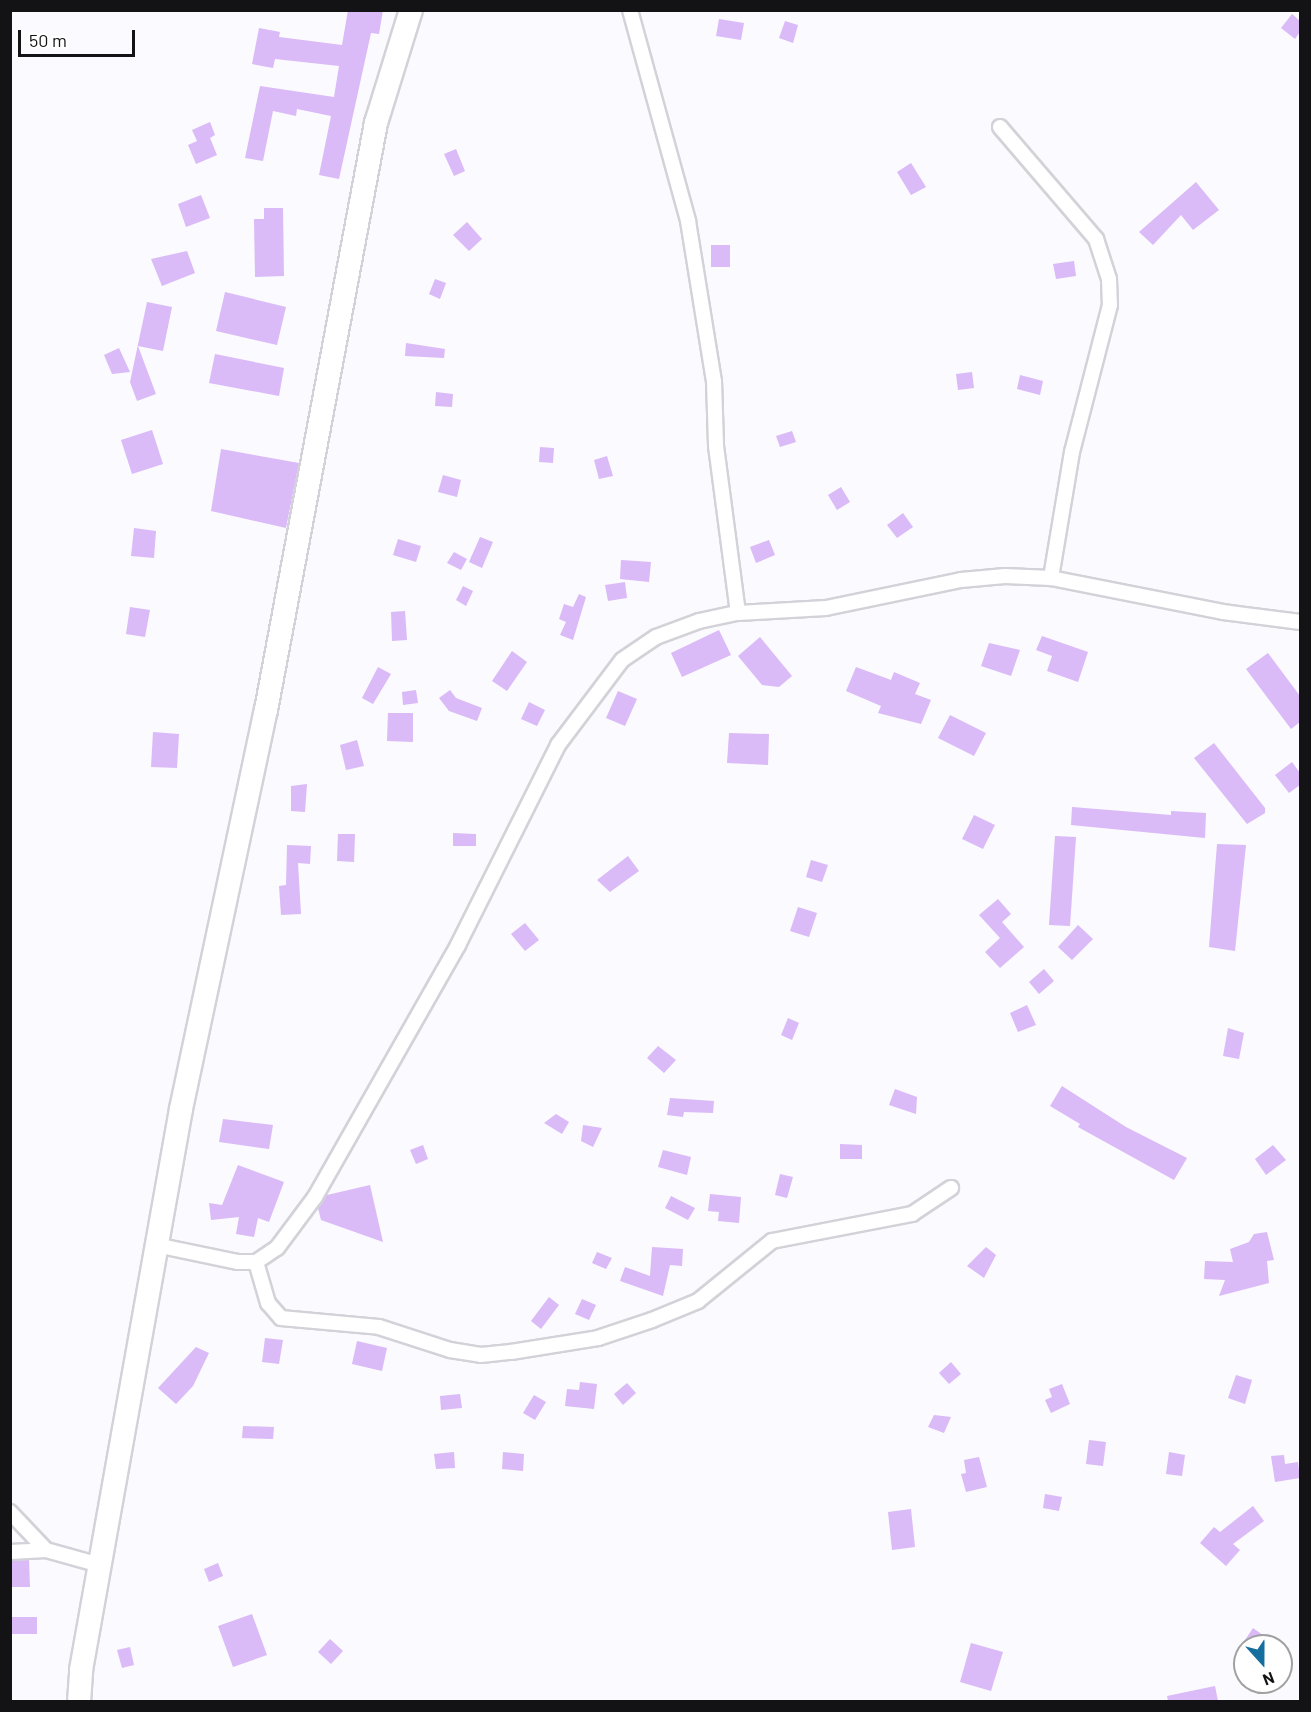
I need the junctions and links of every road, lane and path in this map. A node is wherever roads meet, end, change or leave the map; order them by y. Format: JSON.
{"nodes":[{"id":1,"x":411,"y":10,"type":"edge"},
{"id":2,"x":630,"y":10,"type":"edge"},
{"id":3,"x":1000,"y":127,"type":"dead end"},
{"id":4,"x":1051,"y":578,"type":"junction"},
{"id":5,"x":738,"y":613,"type":"junction"},
{"id":6,"x":1300,"y":622,"type":"edge"},
{"id":7,"x":951,"y":1188,"type":"dead end"},
{"id":8,"x":156,"y":1245,"type":"junction"},
{"id":9,"x":256,"y":1262,"type":"junction"},
{"id":10,"x":10,"y":1512,"type":"edge"},
{"id":11,"x":46,"y":1550,"type":"junction"},
{"id":12,"x":10,"y":1552,"type":"edge"},
{"id":13,"x":100,"y":1565,"type":"junction"},
{"id":14,"x":79,"y":1701,"type":"edge"}],
"edges":[{"from":1,"to":8,"type":"highway"},
{"from":2,"to":5,"type":"street"},
{"from":3,"to":4,"type":"street"},
{"from":4,"to":5,"type":"street"},
{"from":4,"to":6,"type":"street"},
{"from":5,"to":9,"type":"street"},
{"from":7,"to":9,"type":"street"},
{"from":8,"to":9,"type":"street"},
{"from":8,"to":13,"type":"highway"},
{"from":10,"to":11,"type":"street"},
{"from":11,"to":12,"type":"street"},
{"from":11,"to":13,"type":"street"},
{"from":13,"to":14,"type":"highway"}]}
